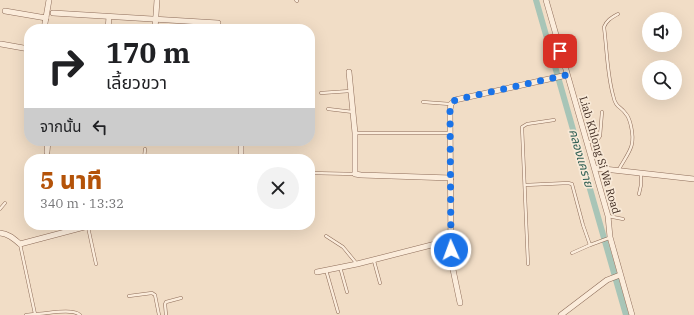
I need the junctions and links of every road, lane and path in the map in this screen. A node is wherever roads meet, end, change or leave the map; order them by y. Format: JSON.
{"nodes":[{"id":1,"x":48,"y":0,"type":"edge"},
{"id":2,"x":157,"y":0,"type":"edge"},
{"id":3,"x":546,"y":0,"type":"edge"},
{"id":4,"x":5,"y":11,"type":"dead end"},
{"id":5,"x":53,"y":13,"type":"dead end"},
{"id":6,"x":618,"y":14,"type":"dead end"},
{"id":7,"x":109,"y":16,"type":"junction"},
{"id":8,"x":46,"y":18,"type":"junction"},
{"id":9,"x":155,"y":19,"type":"junction"},
{"id":10,"x":218,"y":23,"type":"dead end"},
{"id":11,"x":45,"y":24,"type":"edge"},
{"id":12,"x":108,"y":24,"type":"edge"},
{"id":13,"x":155,"y":24,"type":"edge"},
{"id":14,"x":1,"y":44,"type":"dead end"},
{"id":15,"x":24,"y":48,"type":"edge"},
{"id":16,"x":348,"y":72,"type":"dead end"},
{"id":17,"x":566,"y":75,"type":"junction"},
{"id":18,"x":350,"y":91,"type":"junction"},
{"id":19,"x":321,"y":94,"type":"dead end"},
{"id":20,"x":424,"y":102,"type":"dead end"},
{"id":21,"x":451,"y":104,"type":"junction"},
{"id":22,"x":328,"y":109,"type":"dead end"},
{"id":23,"x":353,"y":112,"type":"junction"},
{"id":24,"x":602,"y":112,"type":"dead end"},
{"id":25,"x":554,"y":120,"type":"dead end"},
{"id":26,"x":355,"y":133,"type":"junction"},
{"id":27,"x":450,"y":133,"type":"junction"},
{"id":28,"x":586,"y":144,"type":"junction"},
{"id":29,"x":48,"y":146,"type":"edge"},
{"id":30,"x":241,"y":146,"type":"edge"},
{"id":31,"x":145,"y":149,"type":"dead end"},
{"id":32,"x":47,"y":152,"type":"dead end"},
{"id":33,"x":241,"y":153,"type":"dead end"},
{"id":34,"x":144,"y":154,"type":"edge"},
{"id":35,"x":595,"y":168,"type":"junction"},
{"id":36,"x":618,"y":171,"type":"junction"},
{"id":37,"x":315,"y":173,"type":"edge"},
{"id":38,"x":641,"y":173,"type":"junction"},
{"id":39,"x":355,"y":174,"type":"junction"},
{"id":40,"x":451,"y":178,"type":"junction"},
{"id":41,"x":694,"y":179,"type":"edge"},
{"id":42,"x":525,"y":185,"type":"junction"},
{"id":43,"x":639,"y":194,"type":"dead end"},
{"id":44,"x":5,"y":203,"type":"dead end"},
{"id":45,"x":0,"y":209,"type":"edge"},
{"id":46,"x":608,"y":216,"type":"junction"},
{"id":47,"x":623,"y":219,"type":"dead end"},
{"id":48,"x":74,"y":230,"type":"edge"},
{"id":49,"x":91,"y":230,"type":"edge"},
{"id":50,"x":0,"y":233,"type":"edge"},
{"id":51,"x":326,"y":236,"type":"dead end"},
{"id":52,"x":608,"y":238,"type":"junction"},
{"id":53,"x":450,"y":240,"type":"junction"},
{"id":54,"x":20,"y":244,"type":"junction"},
{"id":55,"x":590,"y":245,"type":"junction"},
{"id":56,"x":572,"y":253,"type":"dead end"},
{"id":57,"x":374,"y":260,"type":"junction"},
{"id":58,"x":96,"y":264,"type":"dead end"},
{"id":59,"x":357,"y":264,"type":"junction"},
{"id":60,"x":528,"y":264,"type":"dead end"},
{"id":61,"x":340,"y":268,"type":"junction"},
{"id":62,"x":326,"y":270,"type":"junction"},
{"id":63,"x":317,"y":272,"type":"dead end"},
{"id":64,"x":618,"y":276,"type":"junction"},
{"id":65,"x":380,"y":283,"type":"dead end"},
{"id":66,"x":347,"y":292,"type":"dead end"},
{"id":67,"x":129,"y":296,"type":"dead end"},
{"id":68,"x":181,"y":298,"type":"dead end"},
{"id":69,"x":460,"y":303,"type":"dead end"},
{"id":70,"x":338,"y":312,"type":"dead end"},
{"id":71,"x":35,"y":314,"type":"junction"},
{"id":72,"x":26,"y":315,"type":"edge"},
{"id":73,"x":80,"y":315,"type":"edge"},
{"id":74,"x":159,"y":315,"type":"edge"},
{"id":75,"x":166,"y":315,"type":"edge"},
{"id":76,"x":561,"y":315,"type":"edge"},
{"id":77,"x":632,"y":315,"type":"edge"}],
"edges":[{"from":1,"to":8,"type":"street"},
{"from":2,"to":9,"type":"street"},
{"from":3,"to":17,"type":"street","name":"Liab Khlong Si Wa Road"},
{"from":4,"to":8,"type":"street"},
{"from":5,"to":7,"type":"street"},
{"from":6,"to":36,"type":"lane"},
{"from":7,"to":9,"type":"street"},
{"from":7,"to":12,"type":"street"},
{"from":8,"to":11,"type":"street"},
{"from":9,"to":10,"type":"street"},
{"from":9,"to":13,"type":"street"},
{"from":14,"to":15,"type":"street"},
{"from":16,"to":18,"type":"street"},
{"from":17,"to":21,"type":"street"},
{"from":17,"to":28,"type":"street","name":"Liab Khlong Si Wa Road"},
{"from":18,"to":19,"type":"lane"},
{"from":18,"to":23,"type":"street"},
{"from":20,"to":21,"type":"lane"},
{"from":21,"to":27,"type":"street"},
{"from":22,"to":23,"type":"lane"},
{"from":23,"to":26,"type":"street"},
{"from":24,"to":28,"type":"lane"},
{"from":25,"to":42,"type":"lane"},
{"from":26,"to":27,"type":"lane"},
{"from":26,"to":39,"type":"street"},
{"from":27,"to":40,"type":"street"},
{"from":28,"to":35,"type":"street","name":"Liab Khlong Si Wa Road"},
{"from":29,"to":32,"type":"street"},
{"from":30,"to":33,"type":"street"},
{"from":31,"to":34,"type":"lane"},
{"from":35,"to":36,"type":"street"},
{"from":35,"to":46,"type":"street","name":"Liab Khlong Si Wa Road"},
{"from":36,"to":38,"type":"street"},
{"from":37,"to":39,"type":"lane"},
{"from":38,"to":41,"type":"street"},
{"from":38,"to":43,"type":"lane"},
{"from":39,"to":40,"type":"street"},
{"from":40,"to":53,"type":"street"},
{"from":42,"to":55,"type":"lane"},
{"from":42,"to":60,"type":"lane"},
{"from":44,"to":45,"type":"lane"},
{"from":46,"to":47,"type":"lane"},
{"from":46,"to":52,"type":"street","name":"Liab Khlong Si Wa Road"},
{"from":48,"to":54,"type":"street"},
{"from":49,"to":58,"type":"lane"},
{"from":50,"to":54,"type":"street"},
{"from":51,"to":59,"type":"lane"},
{"from":52,"to":55,"type":"lane"},
{"from":52,"to":64,"type":"street","name":"Liab Khlong Si Wa Road"},
{"from":53,"to":57,"type":"street"},
{"from":53,"to":69,"type":"street"},
{"from":54,"to":71,"type":"lane"},
{"from":55,"to":56,"type":"lane"},
{"from":57,"to":59,"type":"street"},
{"from":57,"to":65,"type":"lane"},
{"from":59,"to":61,"type":"street"},
{"from":61,"to":62,"type":"street"},
{"from":61,"to":66,"type":"lane"},
{"from":62,"to":63,"type":"street"},
{"from":62,"to":70,"type":"lane"},
{"from":64,"to":76,"type":"street"},
{"from":64,"to":77,"type":"street","name":"Liab Khlong Si Wa Road"},
{"from":67,"to":74,"type":"lane"},
{"from":68,"to":75,"type":"lane"},
{"from":71,"to":72,"type":"lane"},
{"from":71,"to":73,"type":"lane"}]}
